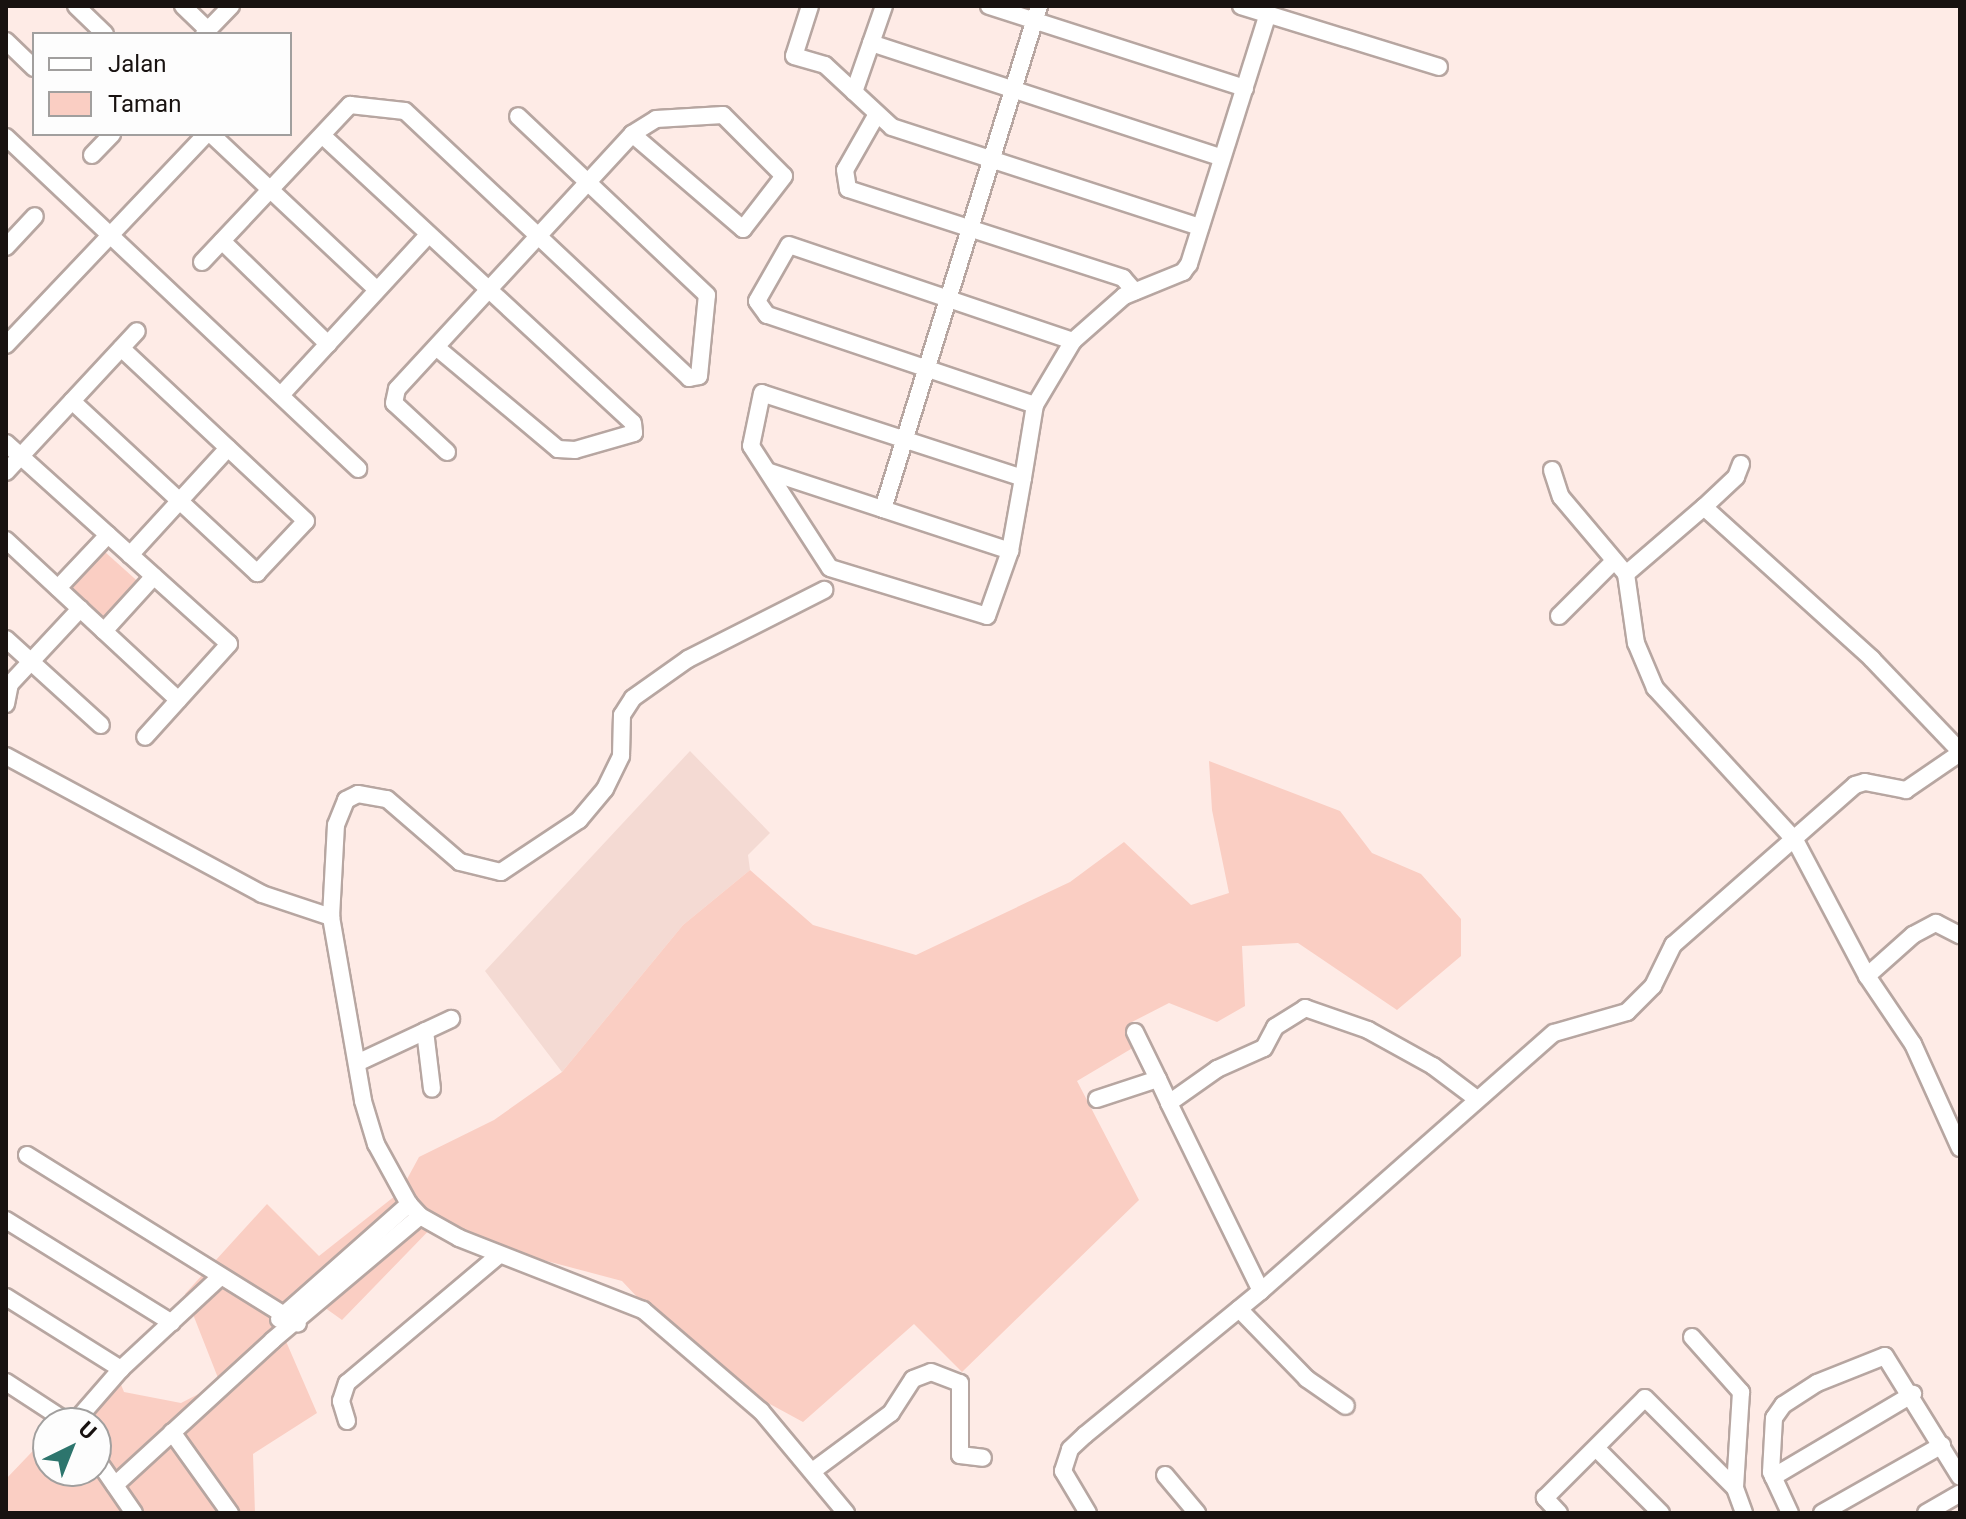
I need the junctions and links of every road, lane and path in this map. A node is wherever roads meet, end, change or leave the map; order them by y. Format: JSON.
{"nodes":[{"id":1,"x":76,"y":6,"type":"edge"},
{"id":2,"x":183,"y":6,"type":"edge"},
{"id":3,"x":231,"y":6,"type":"edge"},
{"id":4,"x":810,"y":6,"type":"edge"},
{"id":5,"x":884,"y":6,"type":"edge"},
{"id":6,"x":989,"y":6,"type":"edge"},
{"id":7,"x":1241,"y":6,"type":"edge"},
{"id":8,"x":1037,"y":13,"type":"edge"},
{"id":9,"x":1268,"y":14,"type":"junction"},
{"id":10,"x":103,"y":32,"type":"edge"},
{"id":11,"x":206,"y":32,"type":"edge"},
{"id":12,"x":6,"y":41,"type":"edge"},
{"id":13,"x":871,"y":43,"type":"junction"},
{"id":14,"x":32,"y":66,"type":"edge"},
{"id":15,"x":1439,"y":67,"type":"dead end"},
{"id":16,"x":1245,"y":88,"type":"junction"},
{"id":17,"x":1013,"y":90,"type":"junction"},
{"id":18,"x":854,"y":92,"type":"junction"},
{"id":19,"x":877,"y":114,"type":"junction"},
{"id":20,"x":518,"y":116,"type":"dead end"},
{"id":21,"x":632,"y":134,"type":"junction"},
{"id":22,"x":107,"y":136,"type":"edge"},
{"id":23,"x":206,"y":136,"type":"edge"},
{"id":24,"x":210,"y":136,"type":"edge"},
{"id":25,"x":323,"y":136,"type":"junction"},
{"id":26,"x":6,"y":137,"type":"edge"},
{"id":27,"x":92,"y":155,"type":"dead end"},
{"id":28,"x":1222,"y":158,"type":"junction"},
{"id":29,"x":992,"y":159,"type":"junction"},
{"id":30,"x":587,"y":181,"type":"junction"},
{"id":31,"x":269,"y":190,"type":"junction"},
{"id":32,"x":35,"y":216,"type":"dead end"},
{"id":33,"x":1200,"y":227,"type":"junction"},
{"id":34,"x":970,"y":229,"type":"junction"},
{"id":35,"x":110,"y":235,"type":"junction"},
{"id":36,"x":427,"y":236,"type":"junction"},
{"id":37,"x":537,"y":239,"type":"junction"},
{"id":38,"x":222,"y":241,"type":"junction"},
{"id":39,"x":6,"y":247,"type":"edge"},
{"id":40,"x":202,"y":262,"type":"dead end"},
{"id":41,"x":375,"y":288,"type":"junction"},
{"id":42,"x":490,"y":289,"type":"junction"},
{"id":43,"x":1135,"y":292,"type":"junction"},
{"id":44,"x":948,"y":299,"type":"junction"},
{"id":45,"x":137,"y":331,"type":"dead end"},
{"id":46,"x":1073,"y":341,"type":"junction"},
{"id":47,"x":328,"y":344,"type":"junction"},
{"id":48,"x":6,"y":345,"type":"edge"},
{"id":49,"x":121,"y":348,"type":"junction"},
{"id":50,"x":437,"y":348,"type":"junction"},
{"id":51,"x":926,"y":368,"type":"junction"},
{"id":52,"x":281,"y":395,"type":"junction"},
{"id":53,"x":72,"y":401,"type":"junction"},
{"id":54,"x":1035,"y":405,"type":"junction"},
{"id":55,"x":904,"y":439,"type":"junction"},
{"id":56,"x":6,"y":443,"type":"edge"},
{"id":57,"x":228,"y":448,"type":"junction"},
{"id":58,"x":447,"y":452,"type":"dead end"},
{"id":59,"x":21,"y":456,"type":"junction"},
{"id":60,"x":1741,"y":464,"type":"dead end"},
{"id":61,"x":358,"y":469,"type":"dead end"},
{"id":62,"x":1552,"y":470,"type":"dead end"},
{"id":63,"x":6,"y":472,"type":"edge"},
{"id":64,"x":770,"y":472,"type":"junction"},
{"id":65,"x":1023,"y":478,"type":"junction"},
{"id":66,"x":180,"y":501,"type":"junction"},
{"id":67,"x":1704,"y":507,"type":"junction"},
{"id":68,"x":883,"y":509,"type":"junction"},
{"id":69,"x":108,"y":535,"type":"junction"},
{"id":70,"x":6,"y":540,"type":"edge"},
{"id":71,"x":1010,"y":551,"type":"junction"},
{"id":72,"x":130,"y":555,"type":"junction"},
{"id":73,"x":1614,"y":561,"type":"junction"},
{"id":74,"x":1626,"y":574,"type":"junction"},
{"id":75,"x":154,"y":576,"type":"junction"},
{"id":76,"x":58,"y":588,"type":"junction"},
{"id":77,"x":824,"y":590,"type":"dead end"},
{"id":78,"x":80,"y":609,"type":"junction"},
{"id":79,"x":1559,"y":616,"type":"dead end"},
{"id":80,"x":104,"y":631,"type":"junction"},
{"id":81,"x":6,"y":639,"type":"edge"},
{"id":82,"x":31,"y":662,"type":"junction"},
{"id":83,"x":8,"y":684,"type":"edge"},
{"id":84,"x":178,"y":700,"type":"junction"},
{"id":85,"x":6,"y":704,"type":"edge"},
{"id":86,"x":101,"y":725,"type":"dead end"},
{"id":87,"x":145,"y":737,"type":"dead end"},
{"id":88,"x":1960,"y":752,"type":"edge"},
{"id":89,"x":6,"y":756,"type":"edge"},
{"id":90,"x":1795,"y":840,"type":"junction"},
{"id":91,"x":331,"y":917,"type":"junction"},
{"id":92,"x":1960,"y":935,"type":"edge"},
{"id":93,"x":1867,"y":976,"type":"junction"},
{"id":94,"x":451,"y":1019,"type":"dead end"},
{"id":95,"x":425,"y":1031,"type":"junction"},
{"id":96,"x":1135,"y":1032,"type":"dead end"},
{"id":97,"x":357,"y":1063,"type":"junction"},
{"id":98,"x":1158,"y":1079,"type":"junction"},
{"id":99,"x":432,"y":1089,"type":"dead end"},
{"id":100,"x":1097,"y":1099,"type":"dead end"},
{"id":101,"x":1477,"y":1099,"type":"junction"},
{"id":102,"x":1169,"y":1103,"type":"junction"},
{"id":103,"x":1957,"y":1123,"type":"edge"},
{"id":104,"x":1960,"y":1148,"type":"edge"},
{"id":105,"x":27,"y":1155,"type":"dead end"},
{"id":106,"x":415,"y":1210,"type":"junction"},
{"id":107,"x":6,"y":1220,"type":"edge"},
{"id":108,"x":499,"y":1255,"type":"junction"},
{"id":109,"x":219,"y":1278,"type":"junction"},
{"id":110,"x":1261,"y":1291,"type":"junction"},
{"id":111,"x":6,"y":1297,"type":"edge"},
{"id":112,"x":1239,"y":1309,"type":"junction"},
{"id":113,"x":282,"y":1312,"type":"junction"},
{"id":114,"x":172,"y":1323,"type":"junction"},
{"id":115,"x":298,"y":1324,"type":"junction"},
{"id":116,"x":1692,"y":1337,"type":"dead end"},
{"id":117,"x":273,"y":1340,"type":"junction"},
{"id":118,"x":121,"y":1369,"type":"junction"},
{"id":119,"x":6,"y":1382,"type":"edge"},
{"id":120,"x":1913,"y":1394,"type":"junction"},
{"id":121,"x":1346,"y":1406,"type":"dead end"},
{"id":122,"x":46,"y":1407,"type":"edge"},
{"id":123,"x":87,"y":1407,"type":"edge"},
{"id":124,"x":347,"y":1421,"type":"dead end"},
{"id":125,"x":172,"y":1432,"type":"junction"},
{"id":126,"x":1942,"y":1445,"type":"junction"},
{"id":127,"x":1596,"y":1448,"type":"junction"},
{"id":128,"x":983,"y":1458,"type":"dead end"},
{"id":129,"x":814,"y":1470,"type":"junction"},
{"id":130,"x":1165,"y":1475,"type":"dead end"},
{"id":131,"x":1773,"y":1477,"type":"junction"},
{"id":132,"x":1960,"y":1477,"type":"edge"},
{"id":133,"x":112,"y":1481,"type":"edge"},
{"id":134,"x":115,"y":1485,"type":"junction"},
{"id":135,"x":1735,"y":1488,"type":"junction"},
{"id":136,"x":1960,"y":1493,"type":"edge"},
{"id":137,"x":1545,"y":1498,"type":"junction"},
{"id":138,"x":134,"y":1513,"type":"edge"},
{"id":139,"x":230,"y":1513,"type":"edge"},
{"id":140,"x":846,"y":1513,"type":"edge"},
{"id":141,"x":1088,"y":1513,"type":"edge"},
{"id":142,"x":1197,"y":1513,"type":"edge"},
{"id":143,"x":1533,"y":1513,"type":"edge"},
{"id":144,"x":1559,"y":1513,"type":"edge"},
{"id":145,"x":1661,"y":1513,"type":"edge"},
{"id":146,"x":1744,"y":1513,"type":"edge"},
{"id":147,"x":1790,"y":1513,"type":"edge"},
{"id":148,"x":1822,"y":1513,"type":"edge"},
{"id":149,"x":1926,"y":1513,"type":"edge"}],
"edges":[{"from":1,"to":10,"type":"street"},
{"from":2,"to":11,"type":"street"},
{"from":3,"to":11,"type":"street"},
{"from":4,"to":18,"type":"street"},
{"from":5,"to":13,"type":"street"},
{"from":6,"to":8,"type":"street"},
{"from":7,"to":9,"type":"street"},
{"from":8,"to":16,"type":"street"},
{"from":8,"to":17,"type":"street"},
{"from":9,"to":15,"type":"street"},
{"from":9,"to":16,"type":"street"},
{"from":12,"to":14,"type":"street"},
{"from":13,"to":17,"type":"street"},
{"from":13,"to":18,"type":"street"},
{"from":16,"to":28,"type":"street"},
{"from":17,"to":28,"type":"street"},
{"from":17,"to":29,"type":"street"},
{"from":18,"to":19,"type":"street"},
{"from":19,"to":29,"type":"street"},
{"from":19,"to":34,"type":"street"},
{"from":20,"to":30,"type":"street"},
{"from":21,"to":21,"type":"street"},
{"from":21,"to":30,"type":"street"},
{"from":22,"to":27,"type":"street"},
{"from":23,"to":35,"type":"street"},
{"from":24,"to":31,"type":"street"},
{"from":25,"to":31,"type":"street"},
{"from":25,"to":36,"type":"street"},
{"from":25,"to":37,"type":"street"},
{"from":26,"to":35,"type":"street"},
{"from":28,"to":33,"type":"street"},
{"from":29,"to":33,"type":"street"},
{"from":29,"to":34,"type":"street"},
{"from":30,"to":37,"type":"street"},
{"from":30,"to":37,"type":"street"},
{"from":31,"to":38,"type":"street"},
{"from":31,"to":41,"type":"street"},
{"from":32,"to":39,"type":"street"},
{"from":33,"to":43,"type":"street"},
{"from":34,"to":43,"type":"street"},
{"from":34,"to":44,"type":"street"},
{"from":35,"to":48,"type":"street"},
{"from":35,"to":52,"type":"street"},
{"from":36,"to":41,"type":"street"},
{"from":36,"to":42,"type":"street"},
{"from":37,"to":42,"type":"street"},
{"from":38,"to":40,"type":"street"},
{"from":38,"to":47,"type":"street"},
{"from":41,"to":47,"type":"street"},
{"from":42,"to":50,"type":"street"},
{"from":42,"to":50,"type":"street"},
{"from":43,"to":46,"type":"street"},
{"from":44,"to":46,"type":"street"},
{"from":44,"to":51,"type":"street"},
{"from":44,"to":51,"type":"street"},
{"from":45,"to":49,"type":"street"},
{"from":46,"to":54,"type":"street"},
{"from":47,"to":52,"type":"street"},
{"from":49,"to":53,"type":"street"},
{"from":49,"to":57,"type":"street"},
{"from":50,"to":58,"type":"street"},
{"from":51,"to":54,"type":"street"},
{"from":51,"to":55,"type":"street"},
{"from":52,"to":61,"type":"street"},
{"from":53,"to":59,"type":"street"},
{"from":53,"to":66,"type":"street"},
{"from":54,"to":65,"type":"street"},
{"from":55,"to":64,"type":"street"},
{"from":55,"to":65,"type":"street"},
{"from":55,"to":68,"type":"street"},
{"from":56,"to":59,"type":"street"},
{"from":57,"to":66,"type":"street"},
{"from":57,"to":66,"type":"street"},
{"from":59,"to":63,"type":"street"},
{"from":59,"to":69,"type":"street"},
{"from":60,"to":67,"type":"street"},
{"from":62,"to":73,"type":"street"},
{"from":64,"to":68,"type":"street"},
{"from":64,"to":71,"type":"street"},
{"from":65,"to":71,"type":"street"},
{"from":66,"to":72,"type":"street"},
{"from":67,"to":74,"type":"street"},
{"from":67,"to":88,"type":"street"},
{"from":68,"to":71,"type":"street"},
{"from":69,"to":72,"type":"street"},
{"from":69,"to":76,"type":"street"},
{"from":70,"to":76,"type":"street"},
{"from":72,"to":75,"type":"street"},
{"from":73,"to":74,"type":"street"},
{"from":73,"to":79,"type":"street"},
{"from":74,"to":90,"type":"street"},
{"from":75,"to":80,"type":"street"},
{"from":75,"to":84,"type":"street"},
{"from":76,"to":78,"type":"street"},
{"from":77,"to":91,"type":"street"},
{"from":78,"to":80,"type":"street"},
{"from":78,"to":82,"type":"street"},
{"from":80,"to":84,"type":"street"},
{"from":81,"to":82,"type":"street"},
{"from":82,"to":83,"type":"street"},
{"from":82,"to":86,"type":"street"},
{"from":83,"to":85,"type":"street"},
{"from":84,"to":87,"type":"street"},
{"from":88,"to":90,"type":"street"},
{"from":89,"to":91,"type":"street"},
{"from":90,"to":93,"type":"street"},
{"from":90,"to":101,"type":"street"},
{"from":91,"to":97,"type":"street"},
{"from":92,"to":93,"type":"street"},
{"from":93,"to":103,"type":"street"},
{"from":94,"to":95,"type":"street"},
{"from":95,"to":97,"type":"street"},
{"from":95,"to":99,"type":"street"},
{"from":96,"to":98,"type":"street"},
{"from":97,"to":106,"type":"street"},
{"from":98,"to":100,"type":"street"},
{"from":98,"to":102,"type":"street"},
{"from":101,"to":102,"type":"street"},
{"from":101,"to":110,"type":"street"},
{"from":102,"to":110,"type":"street"},
{"from":103,"to":104,"type":"street"},
{"from":105,"to":109,"type":"street"},
{"from":106,"to":108,"type":"street"},
{"from":106,"to":113,"type":"street"},
{"from":106,"to":115,"type":"street"},
{"from":107,"to":114,"type":"street"},
{"from":108,"to":124,"type":"street"},
{"from":108,"to":129,"type":"street"},
{"from":109,"to":113,"type":"street"},
{"from":109,"to":114,"type":"street"},
{"from":110,"to":112,"type":"street"},
{"from":111,"to":118,"type":"street"},
{"from":112,"to":121,"type":"street"},
{"from":112,"to":141,"type":"street"},
{"from":113,"to":115,"type":"street"},
{"from":113,"to":117,"type":"street"},
{"from":114,"to":118,"type":"street"},
{"from":115,"to":117,"type":"street"},
{"from":116,"to":135,"type":"street"},
{"from":117,"to":125,"type":"street"},
{"from":118,"to":123,"type":"street"},
{"from":119,"to":122,"type":"street"},
{"from":120,"to":126,"type":"street"},
{"from":120,"to":131,"type":"street"},
{"from":120,"to":131,"type":"street"},
{"from":125,"to":134,"type":"street"},
{"from":125,"to":139,"type":"street"},
{"from":126,"to":132,"type":"street"},
{"from":126,"to":148,"type":"street"},
{"from":127,"to":135,"type":"street"},
{"from":127,"to":137,"type":"street"},
{"from":127,"to":145,"type":"street"},
{"from":128,"to":129,"type":"street"},
{"from":129,"to":140,"type":"street"},
{"from":130,"to":142,"type":"street"},
{"from":131,"to":147,"type":"street"},
{"from":133,"to":134,"type":"street"},
{"from":134,"to":138,"type":"street"},
{"from":135,"to":146,"type":"street"},
{"from":136,"to":149,"type":"street"},
{"from":137,"to":143,"type":"street"},
{"from":137,"to":144,"type":"street"}]}
